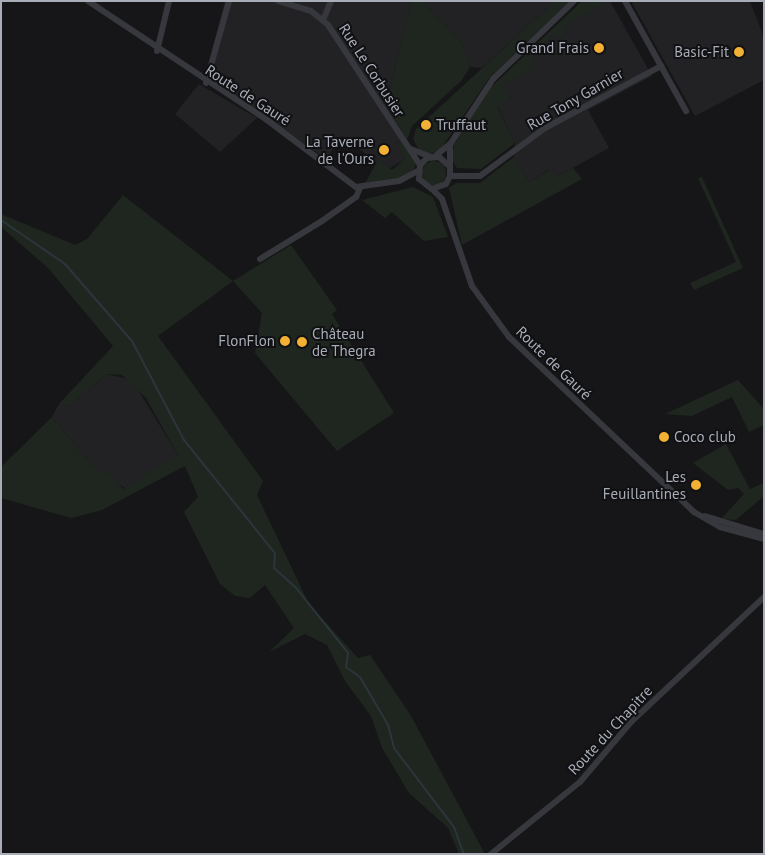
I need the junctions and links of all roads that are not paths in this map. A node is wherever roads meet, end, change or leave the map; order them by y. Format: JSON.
{"nodes":[{"id":1,"x":88,"y":1,"type":"edge"},
{"id":2,"x":169,"y":1,"type":"edge"},
{"id":3,"x":229,"y":1,"type":"edge"},
{"id":4,"x":278,"y":1,"type":"edge"},
{"id":5,"x":331,"y":1,"type":"edge"},
{"id":6,"x":574,"y":1,"type":"edge"},
{"id":7,"x":625,"y":1,"type":"edge"},
{"id":8,"x":323,"y":20,"type":"junction"},
{"id":9,"x":157,"y":51,"type":"junction"},
{"id":10,"x":661,"y":66,"type":"junction"},
{"id":11,"x":206,"y":83,"type":"junction"},
{"id":12,"x":686,"y":110,"type":"dead end"},
{"id":13,"x":451,"y":143,"type":"junction"},
{"id":14,"x":411,"y":149,"type":"junction"},
{"id":15,"x":432,"y":157,"type":"junction"},
{"id":16,"x":448,"y":165,"type":"junction"},
{"id":17,"x":419,"y":168,"type":"junction"},
{"id":18,"x":450,"y":176,"type":"junction"},
{"id":19,"x":399,"y":182,"type":"junction"},
{"id":20,"x":422,"y":183,"type":"junction"},
{"id":21,"x":446,"y":184,"type":"junction"},
{"id":22,"x":360,"y":188,"type":"junction"},
{"id":23,"x":432,"y":189,"type":"junction"},
{"id":24,"x":445,"y":208,"type":"junction"},
{"id":25,"x":260,"y":259,"type":"dead end"},
{"id":26,"x":689,"y":506,"type":"junction"},
{"id":27,"x":764,"y":534,"type":"edge"},
{"id":28,"x":764,"y":539,"type":"edge"},
{"id":29,"x":764,"y":597,"type":"edge"},
{"id":30,"x":491,"y":854,"type":"edge"}],
"edges":[{"from":1,"to":9,"type":"street","name":"Route de Gauré"},
{"from":2,"to":9,"type":"street"},
{"from":3,"to":11,"type":"street"},
{"from":4,"to":8,"type":"street","name":"Rue Le Corbusier"},
{"from":5,"to":8,"type":"street"},
{"from":6,"to":13,"type":"street"},
{"from":7,"to":10,"type":"street"},
{"from":8,"to":14,"type":"street","name":"Rue Le Corbusier"},
{"from":9,"to":11,"type":"street","name":"Route de Gauré"},
{"from":10,"to":12,"type":"street"},
{"from":10,"to":18,"type":"street","name":"Rue Tony Garnier"},
{"from":11,"to":22,"type":"street","name":"Route de Gauré"},
{"from":13,"to":15,"type":"street"},
{"from":13,"to":16,"type":"street"},
{"from":14,"to":15,"type":"street"},
{"from":14,"to":17,"type":"street","name":"Rue Le Corbusier"},
{"from":15,"to":16,"type":"street"},
{"from":15,"to":17,"type":"street"},
{"from":16,"to":18,"type":"street"},
{"from":17,"to":19,"type":"street"},
{"from":17,"to":20,"type":"street"},
{"from":18,"to":21,"type":"street"},
{"from":19,"to":20,"type":"street"},
{"from":19,"to":22,"type":"street"},
{"from":20,"to":23,"type":"street"},
{"from":21,"to":23,"type":"street"},
{"from":21,"to":24,"type":"street","name":"Route de Gauré"},
{"from":22,"to":25,"type":"street"},
{"from":23,"to":24,"type":"street","name":"Route de Gauré"},
{"from":24,"to":26,"type":"street","name":"Route de Gauré"},
{"from":26,"to":27,"type":"street","name":"Route de Gauré"},
{"from":26,"to":28,"type":"street","name":"Route de Gauré"},
{"from":29,"to":30,"type":"street","name":"Route du Chapitre"}]}
